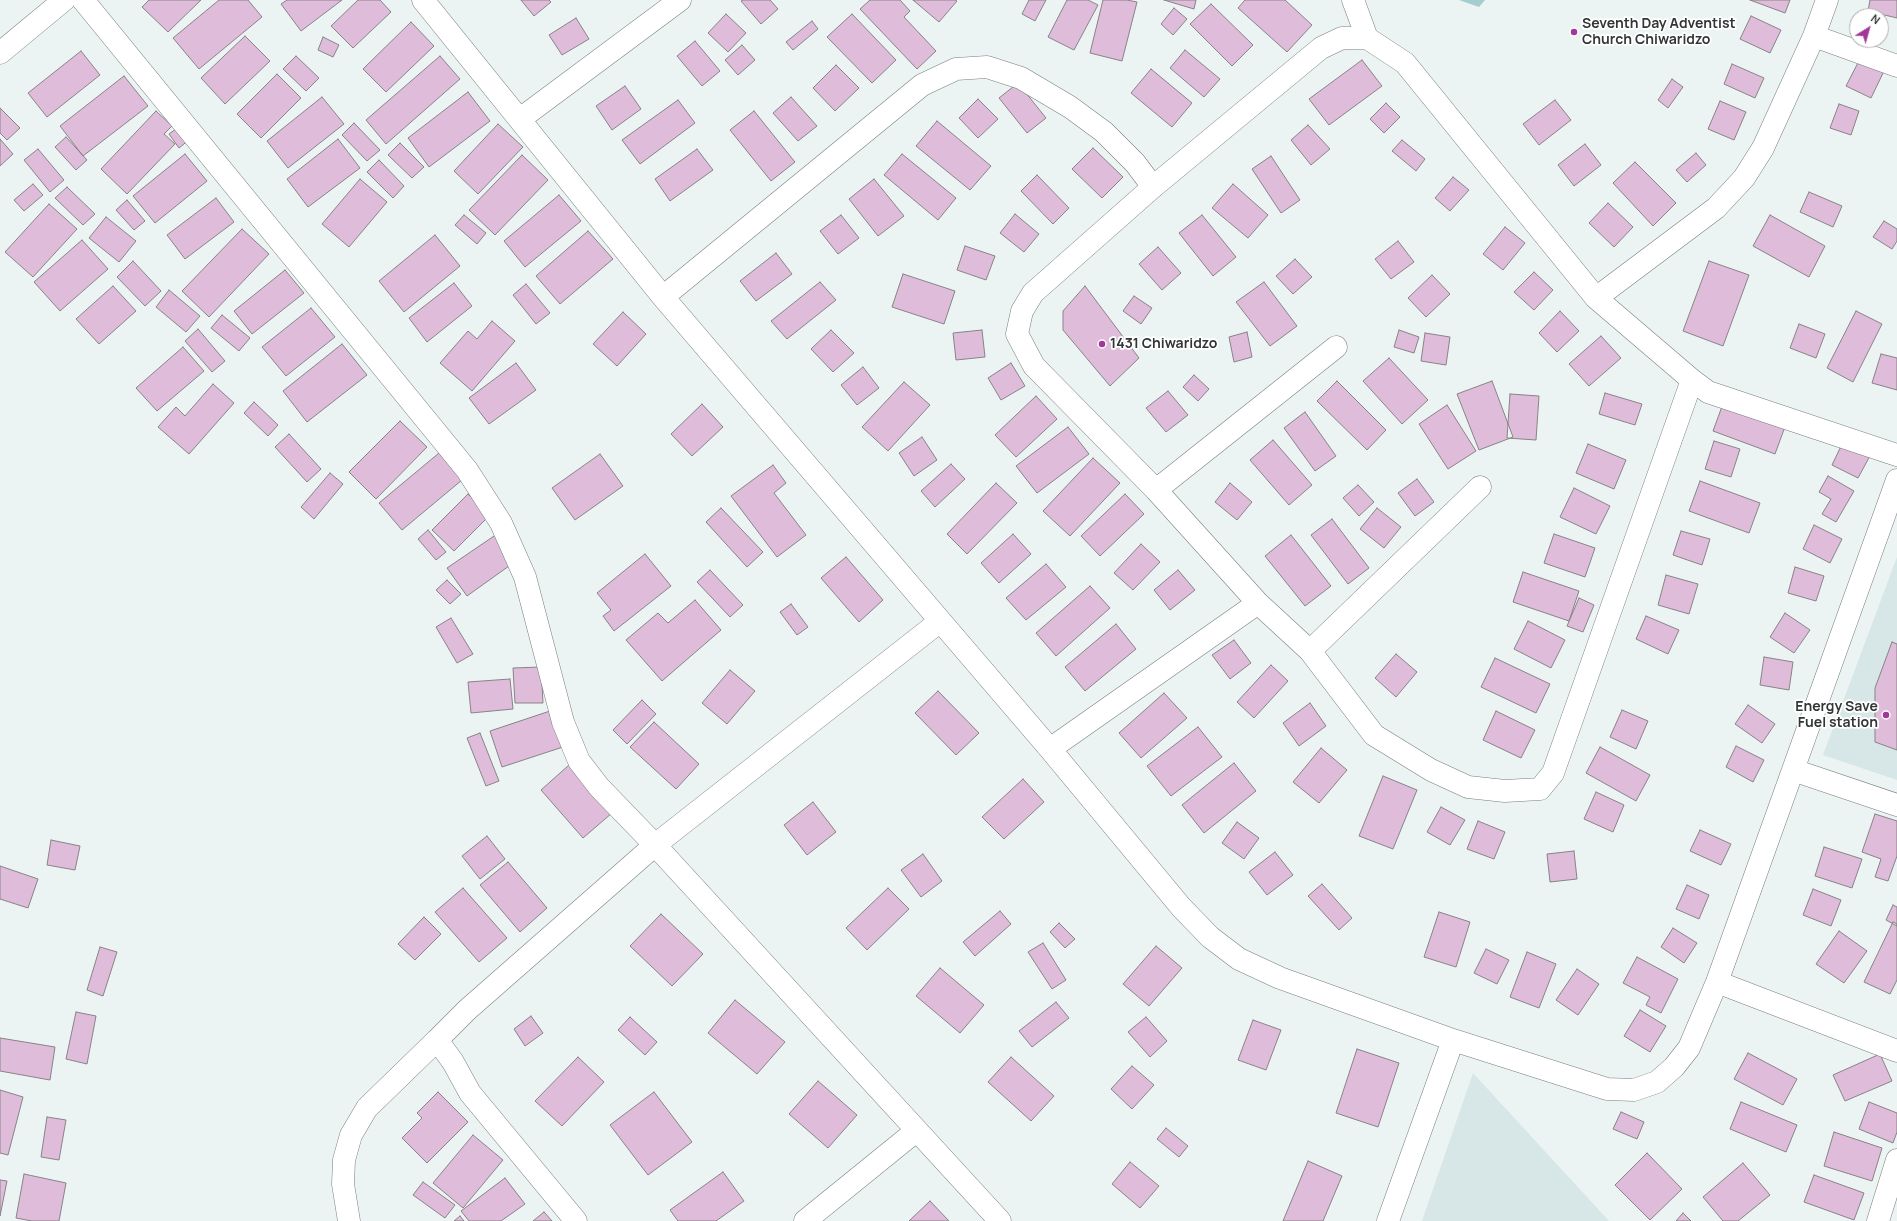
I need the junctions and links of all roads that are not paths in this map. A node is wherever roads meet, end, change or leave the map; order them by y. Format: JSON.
{"nodes":[{"id":1,"x":64,"y":0,"type":"edge"},
{"id":2,"x":84,"y":0,"type":"edge"},
{"id":3,"x":423,"y":0,"type":"edge"},
{"id":4,"x":680,"y":0,"type":"edge"},
{"id":5,"x":1353,"y":0,"type":"edge"},
{"id":6,"x":1827,"y":0,"type":"edge"},
{"id":7,"x":1814,"y":36,"type":"junction"},
{"id":8,"x":1367,"y":38,"type":"junction"},
{"id":9,"x":0,"y":52,"type":"edge"},
{"id":10,"x":1897,"y":66,"type":"edge"},
{"id":11,"x":520,"y":119,"type":"junction"},
{"id":12,"x":1153,"y":187,"type":"junction"},
{"id":13,"x":663,"y":297,"type":"junction"},
{"id":14,"x":1596,"y":298,"type":"junction"},
{"id":15,"x":1336,"y":347,"type":"dead end"},
{"id":16,"x":1692,"y":380,"type":"junction"},
{"id":17,"x":1897,"y":455,"type":"edge"},
{"id":18,"x":1480,"y":487,"type":"dead end"},
{"id":19,"x":1896,"y":488,"type":"edge"},
{"id":20,"x":1156,"y":490,"type":"junction"},
{"id":21,"x":1258,"y":603,"type":"junction"},
{"id":22,"x":939,"y":622,"type":"junction"},
{"id":23,"x":1310,"y":651,"type":"junction"},
{"id":24,"x":1050,"y":749,"type":"junction"},
{"id":25,"x":1793,"y":770,"type":"junction"},
{"id":26,"x":1897,"y":805,"type":"edge"},
{"id":27,"x":655,"y":846,"type":"junction"},
{"id":28,"x":1717,"y":982,"type":"junction"},
{"id":29,"x":437,"y":1040,"type":"junction"},
{"id":30,"x":1453,"y":1040,"type":"junction"},
{"id":31,"x":1897,"y":1052,"type":"edge"},
{"id":32,"x":916,"y":1131,"type":"junction"},
{"id":33,"x":1897,"y":1160,"type":"edge"},
{"id":34,"x":349,"y":1221,"type":"edge"},
{"id":35,"x":576,"y":1221,"type":"edge"},
{"id":36,"x":806,"y":1221,"type":"edge"},
{"id":37,"x":1000,"y":1221,"type":"edge"},
{"id":38,"x":1388,"y":1221,"type":"edge"},
{"id":39,"x":1878,"y":1221,"type":"edge"}],
"edges":[{"from":1,"to":9,"type":"street"},
{"from":2,"to":27,"type":"street"},
{"from":3,"to":11,"type":"street"},
{"from":4,"to":11,"type":"street"},
{"from":5,"to":8,"type":"street"},
{"from":6,"to":7,"type":"street"},
{"from":7,"to":10,"type":"street"},
{"from":7,"to":14,"type":"street"},
{"from":8,"to":12,"type":"street"},
{"from":8,"to":14,"type":"street"},
{"from":11,"to":13,"type":"street"},
{"from":12,"to":13,"type":"street"},
{"from":12,"to":20,"type":"street"},
{"from":13,"to":22,"type":"street"},
{"from":14,"to":16,"type":"street"},
{"from":15,"to":20,"type":"street"},
{"from":16,"to":17,"type":"street"},
{"from":16,"to":23,"type":"street"},
{"from":18,"to":23,"type":"street"},
{"from":19,"to":25,"type":"street"},
{"from":20,"to":21,"type":"street"},
{"from":21,"to":23,"type":"street"},
{"from":21,"to":24,"type":"street"},
{"from":22,"to":24,"type":"street"},
{"from":22,"to":27,"type":"street"},
{"from":24,"to":30,"type":"street"},
{"from":25,"to":26,"type":"street"},
{"from":25,"to":28,"type":"street"},
{"from":27,"to":29,"type":"street"},
{"from":27,"to":32,"type":"street"},
{"from":28,"to":30,"type":"street"},
{"from":28,"to":31,"type":"street"},
{"from":29,"to":34,"type":"street"},
{"from":29,"to":35,"type":"street"},
{"from":30,"to":38,"type":"street"},
{"from":32,"to":36,"type":"street"},
{"from":32,"to":37,"type":"street"},
{"from":33,"to":39,"type":"street"}]}
